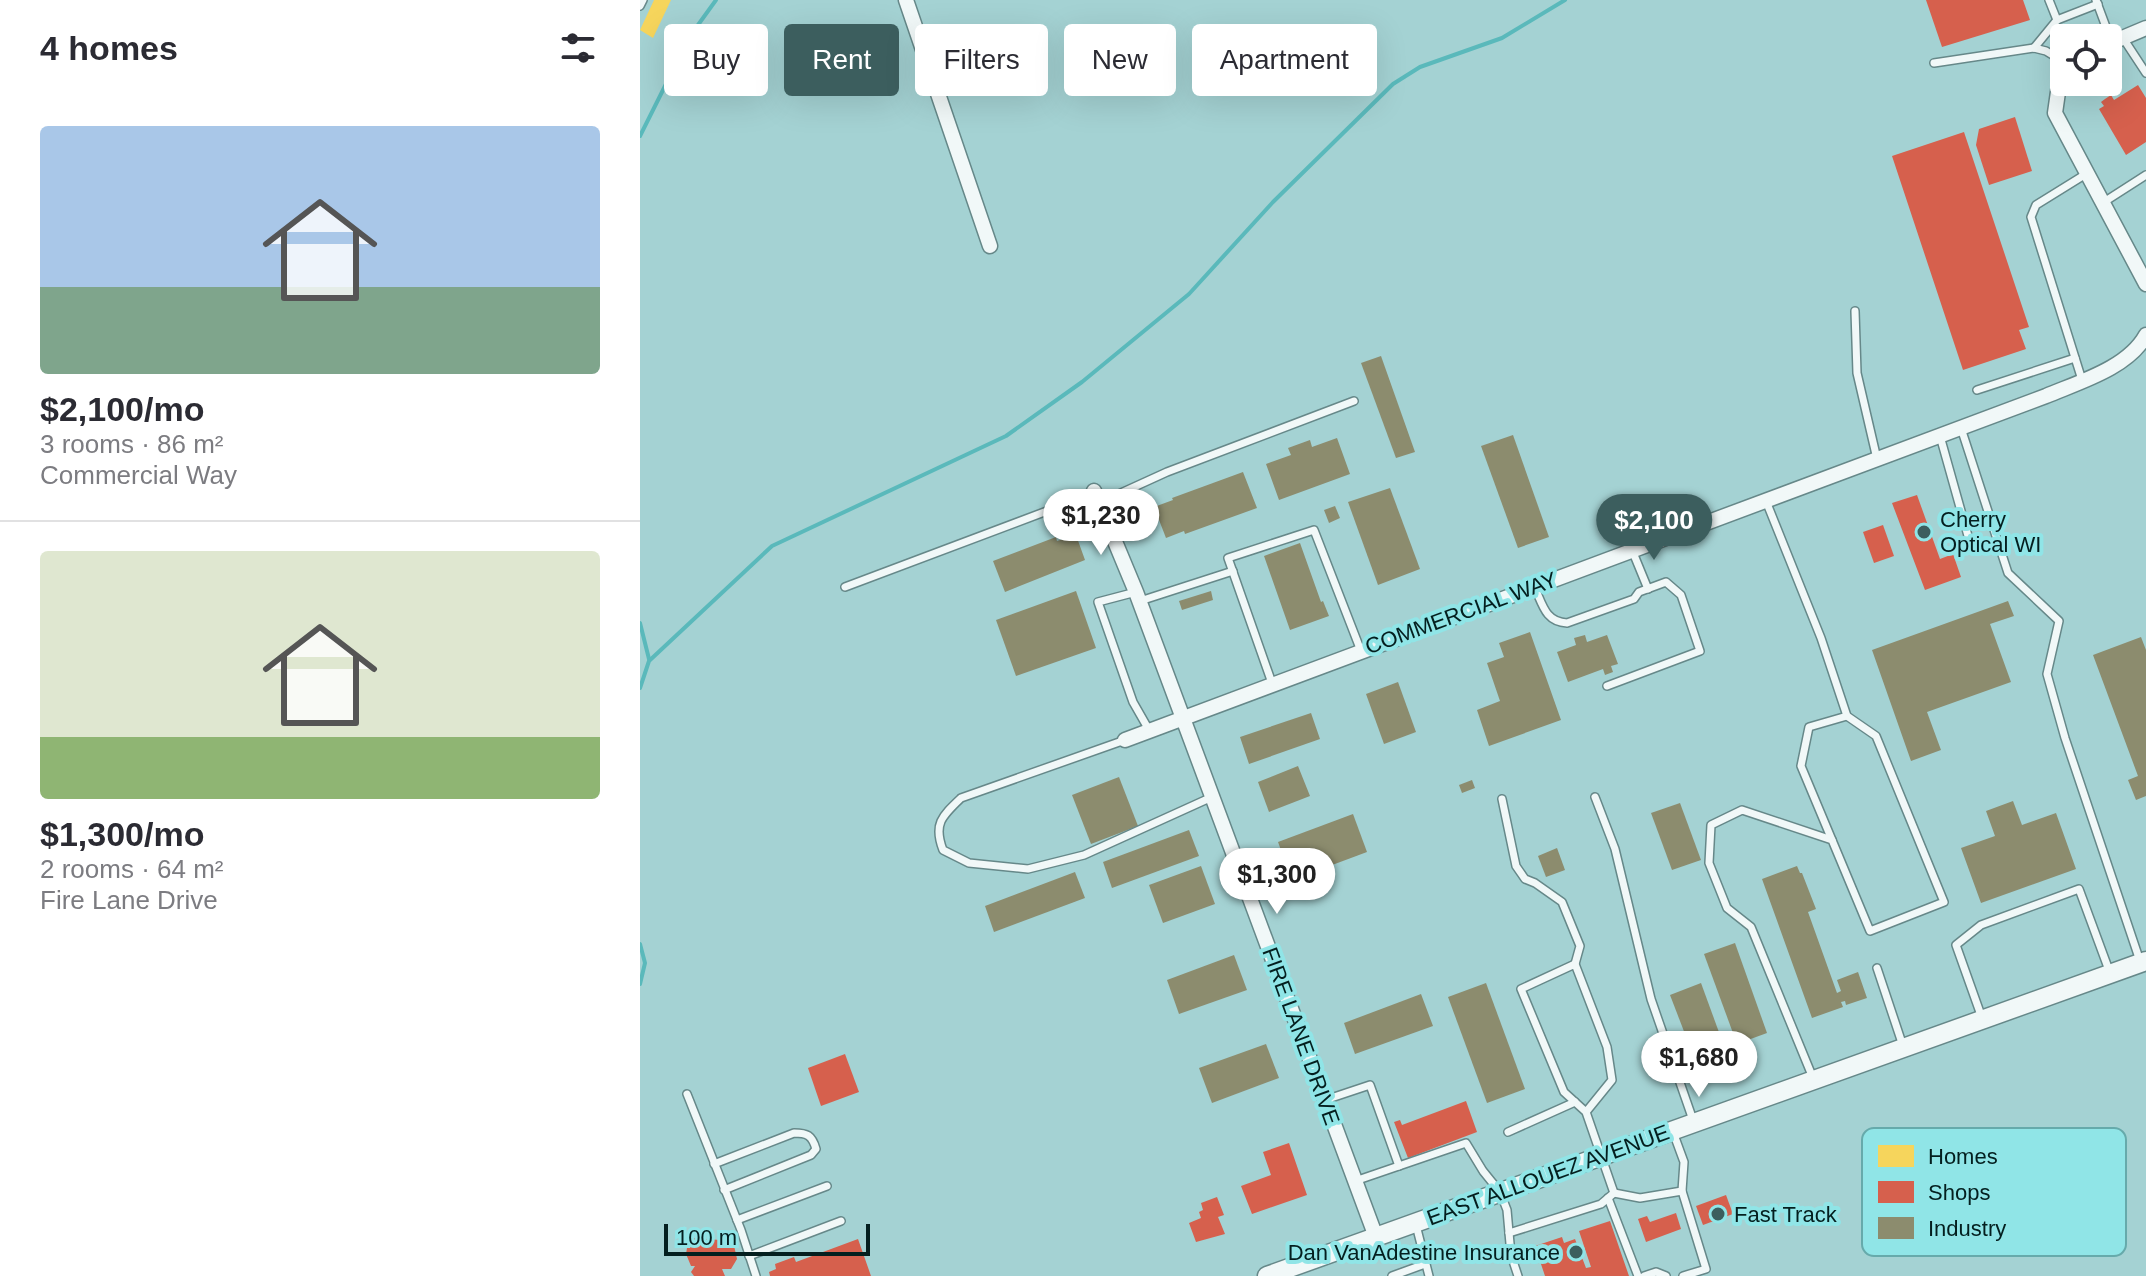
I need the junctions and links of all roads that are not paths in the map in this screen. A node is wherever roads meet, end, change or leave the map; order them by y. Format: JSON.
{"nodes":[{"id":1,"x":643,"y":0,"type":"edge"},
{"id":2,"x":906,"y":0,"type":"edge"},
{"id":3,"x":2049,"y":0,"type":"edge"},
{"id":4,"x":2097,"y":2,"type":"edge"},
{"id":5,"x":640,"y":6,"type":"edge"},
{"id":6,"x":2057,"y":20,"type":"junction"},
{"id":7,"x":2107,"y":24,"type":"edge"},
{"id":8,"x":2146,"y":28,"type":"edge"},
{"id":9,"x":2122,"y":38,"type":"edge"},
{"id":10,"x":2034,"y":48,"type":"junction"},
{"id":11,"x":2122,"y":49,"type":"edge"},
{"id":12,"x":2050,"y":53,"type":"edge"},
{"id":13,"x":1934,"y":63,"type":"dead end"},
{"id":14,"x":2146,"y":73,"type":"edge"},
{"id":15,"x":2057,"y":96,"type":"edge"},
{"id":16,"x":2086,"y":174,"type":"junction"},
{"id":17,"x":2146,"y":175,"type":"edge"},
{"id":18,"x":2102,"y":204,"type":"junction"},
{"id":19,"x":990,"y":246,"type":"dead end"},
{"id":20,"x":2146,"y":284,"type":"edge"},
{"id":21,"x":1855,"y":311,"type":"dead end"},
{"id":22,"x":2144,"y":344,"type":"edge"},
{"id":23,"x":2075,"y":358,"type":"junction"},
{"id":24,"x":2082,"y":380,"type":"junction"},
{"id":25,"x":1977,"y":390,"type":"dead end"},
{"id":26,"x":1354,"y":401,"type":"dead end"},
{"id":27,"x":1961,"y":428,"type":"junction"},
{"id":28,"x":1940,"y":436,"type":"junction"},
{"id":29,"x":1877,"y":459,"type":"junction"},
{"id":30,"x":1096,"y":497,"type":"junction"},
{"id":31,"x":1766,"y":500,"type":"junction"},
{"id":32,"x":1970,"y":543,"type":"dead end"},
{"id":33,"x":1632,"y":550,"type":"junction"},
{"id":34,"x":1233,"y":571,"type":"junction"},
{"id":35,"x":1535,"y":586,"type":"junction"},
{"id":36,"x":845,"y":587,"type":"dead end"},
{"id":37,"x":1648,"y":589,"type":"junction"},
{"id":38,"x":1140,"y":600,"type":"junction"},
{"id":39,"x":1361,"y":651,"type":"junction"},
{"id":40,"x":1272,"y":683,"type":"junction"},
{"id":41,"x":1607,"y":686,"type":"dead end"},
{"id":42,"x":1847,"y":716,"type":"junction"},
{"id":43,"x":1183,"y":717,"type":"junction"},
{"id":44,"x":1149,"y":730,"type":"junction"},
{"id":45,"x":1125,"y":740,"type":"joint"},
{"id":46,"x":1213,"y":797,"type":"junction"},
{"id":47,"x":1595,"y":797,"type":"dead end"},
{"id":48,"x":1502,"y":799,"type":"dead end"},
{"id":49,"x":1832,"y":840,"type":"junction"},
{"id":50,"x":2143,"y":962,"type":"edge"},
{"id":51,"x":1575,"y":964,"type":"junction"},
{"id":52,"x":1877,"y":968,"type":"dead end"},
{"id":53,"x":2111,"y":974,"type":"junction"},
{"id":54,"x":1983,"y":1020,"type":"junction"},
{"id":55,"x":1904,"y":1048,"type":"junction"},
{"id":56,"x":1814,"y":1080,"type":"junction"},
{"id":57,"x":687,"y":1094,"type":"dead end"},
{"id":58,"x":1325,"y":1100,"type":"junction"},
{"id":59,"x":1575,"y":1102,"type":"junction"},
{"id":60,"x":1586,"y":1112,"type":"junction"},
{"id":61,"x":1694,"y":1123,"type":"junction"},
{"id":62,"x":1673,"y":1131,"type":"junction"},
{"id":63,"x":1508,"y":1132,"type":"dead end"},
{"id":64,"x":1602,"y":1156,"type":"junction"},
{"id":65,"x":714,"y":1164,"type":"junction"},
{"id":66,"x":1399,"y":1166,"type":"junction"},
{"id":67,"x":1355,"y":1181,"type":"junction"},
{"id":68,"x":827,"y":1186,"type":"dead end"},
{"id":69,"x":724,"y":1190,"type":"junction"},
{"id":70,"x":1682,"y":1191,"type":"junction"},
{"id":71,"x":1500,"y":1192,"type":"junction"},
{"id":72,"x":1611,"y":1195,"type":"junction"},
{"id":73,"x":737,"y":1220,"type":"junction"},
{"id":74,"x":841,"y":1221,"type":"dead end"},
{"id":75,"x":1415,"y":1223,"type":"junction"},
{"id":76,"x":1509,"y":1233,"type":"junction"},
{"id":77,"x":1376,"y":1237,"type":"junction"},
{"id":78,"x":749,"y":1256,"type":"junction"},
{"id":79,"x":1425,"y":1264,"type":"junction"},
{"id":80,"x":1273,"y":1275,"type":"edge"},
{"id":81,"x":756,"y":1276,"type":"edge"},
{"id":82,"x":1392,"y":1276,"type":"edge"},
{"id":83,"x":1429,"y":1276,"type":"edge"},
{"id":84,"x":1518,"y":1276,"type":"edge"},
{"id":85,"x":1638,"y":1276,"type":"edge"},
{"id":86,"x":1644,"y":1276,"type":"edge"},
{"id":87,"x":1666,"y":1276,"type":"edge"},
{"id":88,"x":1683,"y":1276,"type":"edge"}],
"edges":[{"from":1,"to":5,"type":"lane"},
{"from":2,"to":19,"type":"street"},
{"from":3,"to":6,"type":"lane"},
{"from":4,"to":6,"type":"lane"},
{"from":4,"to":7,"type":"lane"},
{"from":6,"to":10,"type":"lane"},
{"from":8,"to":9,"type":"street"},
{"from":10,"to":12,"type":"lane"},
{"from":10,"to":13,"type":"lane"},
{"from":11,"to":14,"type":"lane"},
{"from":15,"to":16,"type":"street"},
{"from":16,"to":18,"type":"street"},
{"from":16,"to":23,"type":"lane"},
{"from":17,"to":18,"type":"lane"},
{"from":18,"to":20,"type":"street"},
{"from":21,"to":29,"type":"lane"},
{"from":22,"to":24,"type":"street","name":"COMMERCIAL WAY"},
{"from":23,"to":24,"type":"lane"},
{"from":23,"to":25,"type":"lane"},
{"from":24,"to":27,"type":"street","name":"COMMERCIAL WAY"},
{"from":26,"to":30,"type":"lane"},
{"from":27,"to":28,"type":"street","name":"COMMERCIAL WAY"},
{"from":27,"to":50,"type":"lane"},
{"from":28,"to":29,"type":"street","name":"COMMERCIAL WAY"},
{"from":28,"to":32,"type":"lane"},
{"from":29,"to":31,"type":"street","name":"COMMERCIAL WAY"},
{"from":30,"to":36,"type":"lane"},
{"from":30,"to":38,"type":"street","name":"FIRE LANE DRIVE"},
{"from":31,"to":33,"type":"street","name":"COMMERCIAL WAY"},
{"from":31,"to":42,"type":"lane"},
{"from":33,"to":35,"type":"street","name":"COMMERCIAL WAY"},
{"from":33,"to":37,"type":"lane"},
{"from":34,"to":38,"type":"lane"},
{"from":34,"to":39,"type":"lane"},
{"from":34,"to":40,"type":"lane"},
{"from":35,"to":37,"type":"lane"},
{"from":35,"to":39,"type":"street","name":"COMMERCIAL WAY"},
{"from":37,"to":41,"type":"lane"},
{"from":38,"to":43,"type":"street","name":"FIRE LANE DRIVE"},
{"from":38,"to":44,"type":"lane"},
{"from":39,"to":40,"type":"street","name":"COMMERCIAL WAY"},
{"from":40,"to":43,"type":"street","name":"COMMERCIAL WAY"},
{"from":42,"to":49,"type":"lane"},
{"from":42,"to":49,"type":"lane"},
{"from":43,"to":44,"type":"street","name":"COMMERCIAL WAY"},
{"from":43,"to":46,"type":"street","name":"FIRE LANE DRIVE"},
{"from":44,"to":45,"type":"street","name":"COMMERCIAL WAY"},
{"from":45,"to":46,"type":"lane"},
{"from":46,"to":58,"type":"street","name":"FIRE LANE DRIVE"},
{"from":47,"to":61,"type":"lane"},
{"from":48,"to":51,"type":"lane"},
{"from":49,"to":56,"type":"lane"},
{"from":50,"to":53,"type":"street","name":"EAST ALLOUEZ AVENUE"},
{"from":51,"to":59,"type":"lane"},
{"from":51,"to":60,"type":"lane"},
{"from":52,"to":55,"type":"lane"},
{"from":53,"to":54,"type":"street","name":"EAST ALLOUEZ AVENUE"},
{"from":53,"to":54,"type":"lane"},
{"from":54,"to":55,"type":"street","name":"EAST ALLOUEZ AVENUE"},
{"from":55,"to":56,"type":"street","name":"EAST ALLOUEZ AVENUE"},
{"from":56,"to":61,"type":"street","name":"EAST ALLOUEZ AVENUE"},
{"from":57,"to":65,"type":"lane"},
{"from":58,"to":66,"type":"lane"},
{"from":58,"to":67,"type":"street","name":"FIRE LANE DRIVE"},
{"from":59,"to":60,"type":"lane"},
{"from":59,"to":63,"type":"lane"},
{"from":60,"to":64,"type":"lane"},
{"from":61,"to":62,"type":"street","name":"EAST ALLOUEZ AVENUE"},
{"from":62,"to":64,"type":"street","name":"EAST ALLOUEZ AVENUE"},
{"from":62,"to":70,"type":"lane"},
{"from":64,"to":71,"type":"street","name":"EAST ALLOUEZ AVENUE"},
{"from":64,"to":72,"type":"lane"},
{"from":65,"to":69,"type":"lane"},
{"from":65,"to":69,"type":"lane"},
{"from":66,"to":67,"type":"lane"},
{"from":66,"to":71,"type":"lane"},
{"from":67,"to":77,"type":"street","name":"FIRE LANE DRIVE"},
{"from":68,"to":73,"type":"lane"},
{"from":69,"to":73,"type":"lane"},
{"from":70,"to":72,"type":"lane"},
{"from":70,"to":88,"type":"lane"},
{"from":71,"to":75,"type":"street","name":"EAST ALLOUEZ AVENUE"},
{"from":71,"to":76,"type":"lane"},
{"from":72,"to":76,"type":"lane"},
{"from":72,"to":85,"type":"lane"},
{"from":73,"to":78,"type":"lane"},
{"from":74,"to":78,"type":"lane"},
{"from":75,"to":77,"type":"street","name":"EAST ALLOUEZ AVENUE"},
{"from":75,"to":79,"type":"lane"},
{"from":76,"to":84,"type":"lane"},
{"from":77,"to":80,"type":"street","name":"EAST ALLOUEZ AVENUE"},
{"from":78,"to":81,"type":"lane"},
{"from":79,"to":82,"type":"lane"},
{"from":79,"to":83,"type":"lane"},
{"from":86,"to":87,"type":"lane"}]}
